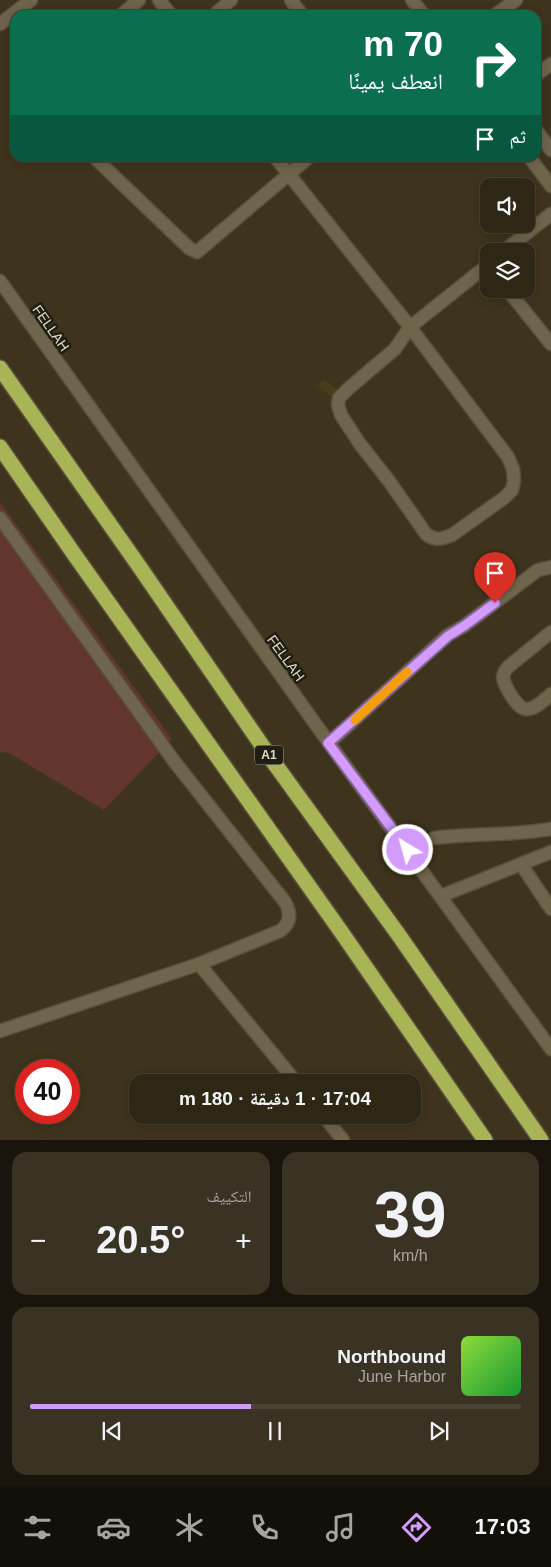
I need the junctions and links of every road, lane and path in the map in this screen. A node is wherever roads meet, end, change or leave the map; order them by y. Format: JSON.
{"nodes":[{"id":1,"x":31,"y":0,"type":"edge"},
{"id":2,"x":138,"y":0,"type":"edge"},
{"id":3,"x":159,"y":0,"type":"edge"},
{"id":4,"x":231,"y":0,"type":"edge"},
{"id":5,"x":412,"y":0,"type":"edge"},
{"id":6,"x":516,"y":0,"type":"edge"},
{"id":7,"x":18,"y":10,"type":"edge"},
{"id":8,"x":127,"y":10,"type":"edge"},
{"id":9,"x":167,"y":10,"type":"edge"},
{"id":10,"x":220,"y":10,"type":"edge"},
{"id":11,"x":420,"y":10,"type":"edge"},
{"id":12,"x":502,"y":10,"type":"edge"},
{"id":13,"x":10,"y":16,"type":"edge"},
{"id":14,"x":0,"y":24,"type":"edge"},
{"id":15,"x":541,"y":137,"type":"edge"},
{"id":16,"x":551,"y":150,"type":"edge"},
{"id":17,"x":99,"y":162,"type":"edge"},
{"id":18,"x":279,"y":162,"type":"edge"},
{"id":19,"x":303,"y":162,"type":"edge"},
{"id":20,"x":533,"y":162,"type":"edge"},
{"id":21,"x":288,"y":174,"type":"junction"},
{"id":22,"x":551,"y":186,"type":"edge"},
{"id":23,"x":551,"y":214,"type":"edge"},
{"id":24,"x":514,"y":243,"type":"edge"},
{"id":25,"x":480,"y":271,"type":"edge"},
{"id":26,"x":0,"y":281,"type":"edge"},
{"id":27,"x":514,"y":298,"type":"edge"},
{"id":28,"x":410,"y":326,"type":"junction"},
{"id":29,"x":551,"y":344,"type":"edge"},
{"id":30,"x":0,"y":368,"type":"edge"},
{"id":31,"x":0,"y":447,"type":"edge"},
{"id":32,"x":0,"y":518,"type":"edge"},
{"id":33,"x":551,"y":567,"type":"edge"},
{"id":34,"x":551,"y":632,"type":"edge"},
{"id":35,"x":551,"y":694,"type":"edge"},
{"id":36,"x":328,"y":743,"type":"junction"},
{"id":37,"x":551,"y":829,"type":"edge"},
{"id":38,"x":434,"y":838,"type":"dead end"},
{"id":39,"x":551,"y":852,"type":"edge"},
{"id":40,"x":521,"y":864,"type":"junction"},
{"id":41,"x":441,"y":896,"type":"junction"},
{"id":42,"x":551,"y":909,"type":"edge"},
{"id":43,"x":199,"y":964,"type":"junction"},
{"id":44,"x":0,"y":1031,"type":"edge"},
{"id":45,"x":551,"y":1049,"type":"edge"},
{"id":46,"x":289,"y":1074,"type":"edge"},
{"id":47,"x":330,"y":1124,"type":"edge"},
{"id":48,"x":343,"y":1140,"type":"edge"},
{"id":49,"x":485,"y":1140,"type":"edge"},
{"id":50,"x":541,"y":1140,"type":"edge"}],
"edges":[{"from":1,"to":7,"type":"street"},
{"from":2,"to":8,"type":"street"},
{"from":3,"to":9,"type":"street"},
{"from":4,"to":10,"type":"street"},
{"from":5,"to":11,"type":"street"},
{"from":6,"to":12,"type":"street"},
{"from":13,"to":14,"type":"street"},
{"from":15,"to":16,"type":"street"},
{"from":17,"to":21,"type":"street"},
{"from":18,"to":21,"type":"street"},
{"from":19,"to":21,"type":"street"},
{"from":20,"to":22,"type":"street"},
{"from":21,"to":28,"type":"street"},
{"from":23,"to":24,"type":"street"},
{"from":25,"to":28,"type":"street"},
{"from":26,"to":36,"type":"street","name":"FELLAH"},
{"from":27,"to":29,"type":"street"},
{"from":28,"to":28,"type":"street"},
{"from":30,"to":50,"type":"highway","number":"A1"},
{"from":31,"to":49,"type":"highway"},
{"from":32,"to":43,"type":"street"},
{"from":33,"to":36,"type":"street"},
{"from":34,"to":35,"type":"street"},
{"from":36,"to":41,"type":"street","name":"FELLAH"},
{"from":37,"to":38,"type":"street"},
{"from":39,"to":40,"type":"street"},
{"from":40,"to":41,"type":"street"},
{"from":40,"to":42,"type":"street"},
{"from":41,"to":45,"type":"street","name":"FELLAH"},
{"from":43,"to":44,"type":"street"},
{"from":43,"to":46,"type":"street"},
{"from":47,"to":48,"type":"street"}]}
